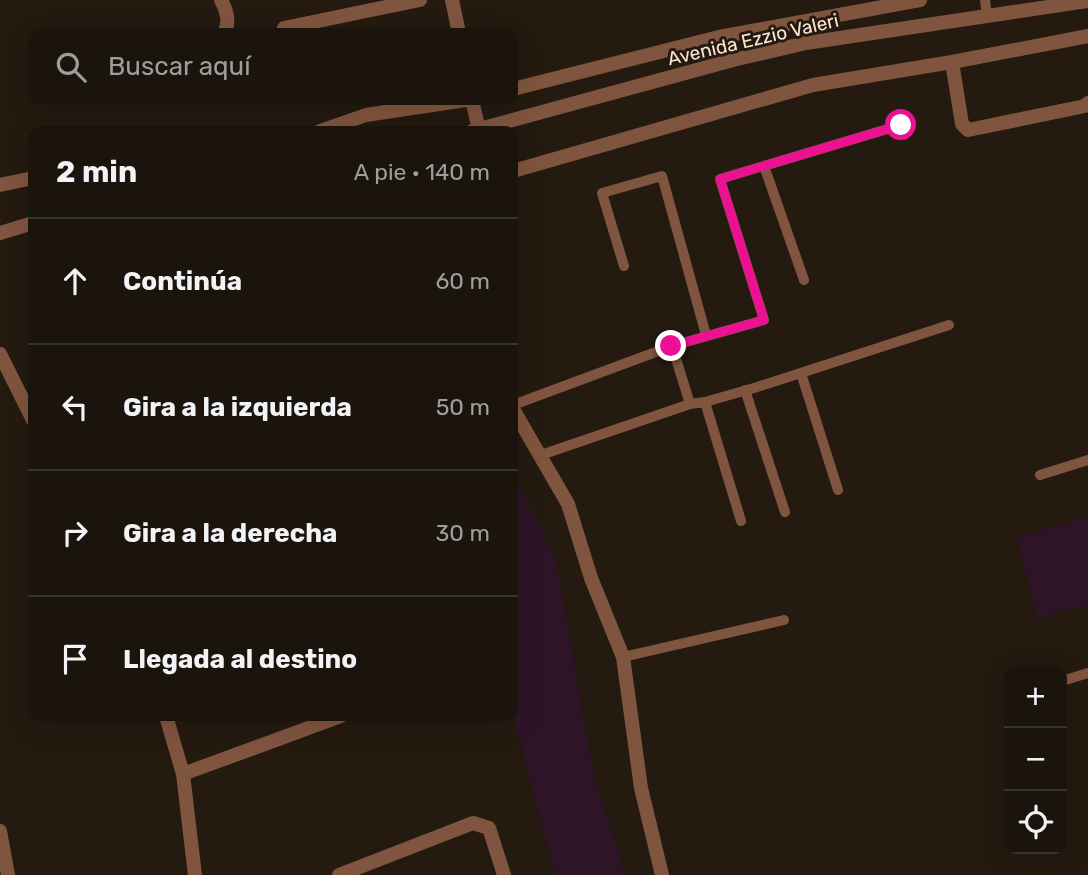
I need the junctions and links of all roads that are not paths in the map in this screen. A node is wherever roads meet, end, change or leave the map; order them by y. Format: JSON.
{"nodes":[{"id":1,"x":221,"y":0,"type":"edge"},
{"id":2,"x":420,"y":0,"type":"edge"},
{"id":3,"x":452,"y":0,"type":"edge"},
{"id":4,"x":920,"y":0,"type":"edge"},
{"id":5,"x":985,"y":0,"type":"edge"},
{"id":6,"x":1088,"y":1,"type":"edge"},
{"id":7,"x":987,"y":17,"type":"junction"},
{"id":8,"x":227,"y":28,"type":"edge"},
{"id":9,"x":289,"y":28,"type":"edge"},
{"id":10,"x":458,"y":28,"type":"edge"},
{"id":11,"x":1088,"y":36,"type":"edge"},
{"id":12,"x":719,"y":37,"type":"junction"},
{"id":13,"x":728,"y":61,"type":"junction"},
{"id":14,"x":952,"y":62,"type":"junction"},
{"id":15,"x":518,"y":88,"type":"edge"},
{"id":16,"x":1088,"y":103,"type":"edge"},
{"id":17,"x":433,"y":105,"type":"edge"},
{"id":18,"x":473,"y":105,"type":"edge"},
{"id":19,"x":901,"y":125,"type":"dead end"},
{"id":20,"x":334,"y":126,"type":"edge"},
{"id":21,"x":475,"y":126,"type":"edge"},
{"id":22,"x":494,"y":126,"type":"edge"},
{"id":23,"x":764,"y":166,"type":"junction"},
{"id":24,"x":518,"y":170,"type":"edge"},
{"id":25,"x":28,"y":179,"type":"edge"},
{"id":26,"x":0,"y":185,"type":"edge"},
{"id":27,"x":28,"y":225,"type":"edge"},
{"id":28,"x":0,"y":233,"type":"edge"},
{"id":29,"x":624,"y":266,"type":"dead end"},
{"id":30,"x":804,"y":280,"type":"dead end"},
{"id":31,"x":949,"y":325,"type":"dead end"},
{"id":32,"x":706,"y":335,"type":"junction"},
{"id":33,"x":671,"y":346,"type":"junction"},
{"id":34,"x":0,"y":354,"type":"edge"},
{"id":35,"x":801,"y":373,"type":"junction"},
{"id":36,"x":745,"y":390,"type":"junction"},
{"id":37,"x":705,"y":402,"type":"junction"},
{"id":38,"x":690,"y":404,"type":"junction"},
{"id":39,"x":518,"y":405,"type":"edge"},
{"id":40,"x":28,"y":410,"type":"edge"},
{"id":41,"x":518,"y":416,"type":"edge"},
{"id":42,"x":541,"y":455,"type":"junction"},
{"id":43,"x":1088,"y":460,"type":"edge"},
{"id":44,"x":1040,"y":475,"type":"dead end"},
{"id":45,"x":838,"y":490,"type":"dead end"},
{"id":46,"x":785,"y":512,"type":"dead end"},
{"id":47,"x":741,"y":521,"type":"dead end"},
{"id":48,"x":784,"y":620,"type":"dead end"},
{"id":49,"x":623,"y":657,"type":"junction"},
{"id":50,"x":1088,"y":673,"type":"edge"},
{"id":51,"x":1067,"y":679,"type":"edge"},
{"id":52,"x":167,"y":721,"type":"edge"},
{"id":53,"x":327,"y":721,"type":"edge"},
{"id":54,"x":183,"y":774,"type":"junction"},
{"id":55,"x":0,"y":831,"type":"edge"},
{"id":56,"x":8,"y":875,"type":"edge"},
{"id":57,"x":195,"y":875,"type":"edge"},
{"id":58,"x":339,"y":875,"type":"edge"},
{"id":59,"x":503,"y":875,"type":"edge"},
{"id":60,"x":662,"y":875,"type":"edge"}],
"edges":[{"from":1,"to":8,"type":"street"},
{"from":2,"to":9,"type":"street"},
{"from":3,"to":10,"type":"street"},
{"from":4,"to":12,"type":"street"},
{"from":5,"to":7,"type":"lane"},
{"from":6,"to":7,"type":"street","name":"Avenida Ezzio Valeri"},
{"from":7,"to":13,"type":"street","name":"Avenida Ezzio Valeri"},
{"from":11,"to":14,"type":"street"},
{"from":12,"to":13,"type":"street"},
{"from":12,"to":15,"type":"street"},
{"from":13,"to":22,"type":"street","name":"Avenida Ezzio Valeri"},
{"from":14,"to":16,"type":"street"},
{"from":14,"to":24,"type":"street"},
{"from":17,"to":20,"type":"street"},
{"from":18,"to":21,"type":"street"},
{"from":19,"to":23,"type":"lane"},
{"from":23,"to":30,"type":"lane"},
{"from":23,"to":32,"type":"lane"},
{"from":25,"to":26,"type":"street"},
{"from":27,"to":28,"type":"street"},
{"from":29,"to":32,"type":"lane"},
{"from":31,"to":35,"type":"lane"},
{"from":32,"to":33,"type":"lane"},
{"from":33,"to":38,"type":"lane"},
{"from":33,"to":39,"type":"lane"},
{"from":34,"to":40,"type":"street"},
{"from":35,"to":36,"type":"lane"},
{"from":35,"to":45,"type":"lane"},
{"from":36,"to":37,"type":"lane"},
{"from":36,"to":46,"type":"lane"},
{"from":37,"to":38,"type":"lane"},
{"from":37,"to":47,"type":"lane"},
{"from":38,"to":42,"type":"lane"},
{"from":41,"to":42,"type":"street"},
{"from":42,"to":49,"type":"street"},
{"from":43,"to":44,"type":"lane"},
{"from":48,"to":49,"type":"lane"},
{"from":49,"to":60,"type":"street"},
{"from":50,"to":51,"type":"lane"},
{"from":52,"to":54,"type":"street"},
{"from":53,"to":54,"type":"street"},
{"from":54,"to":57,"type":"street"},
{"from":55,"to":56,"type":"street"},
{"from":58,"to":59,"type":"street"}]}
